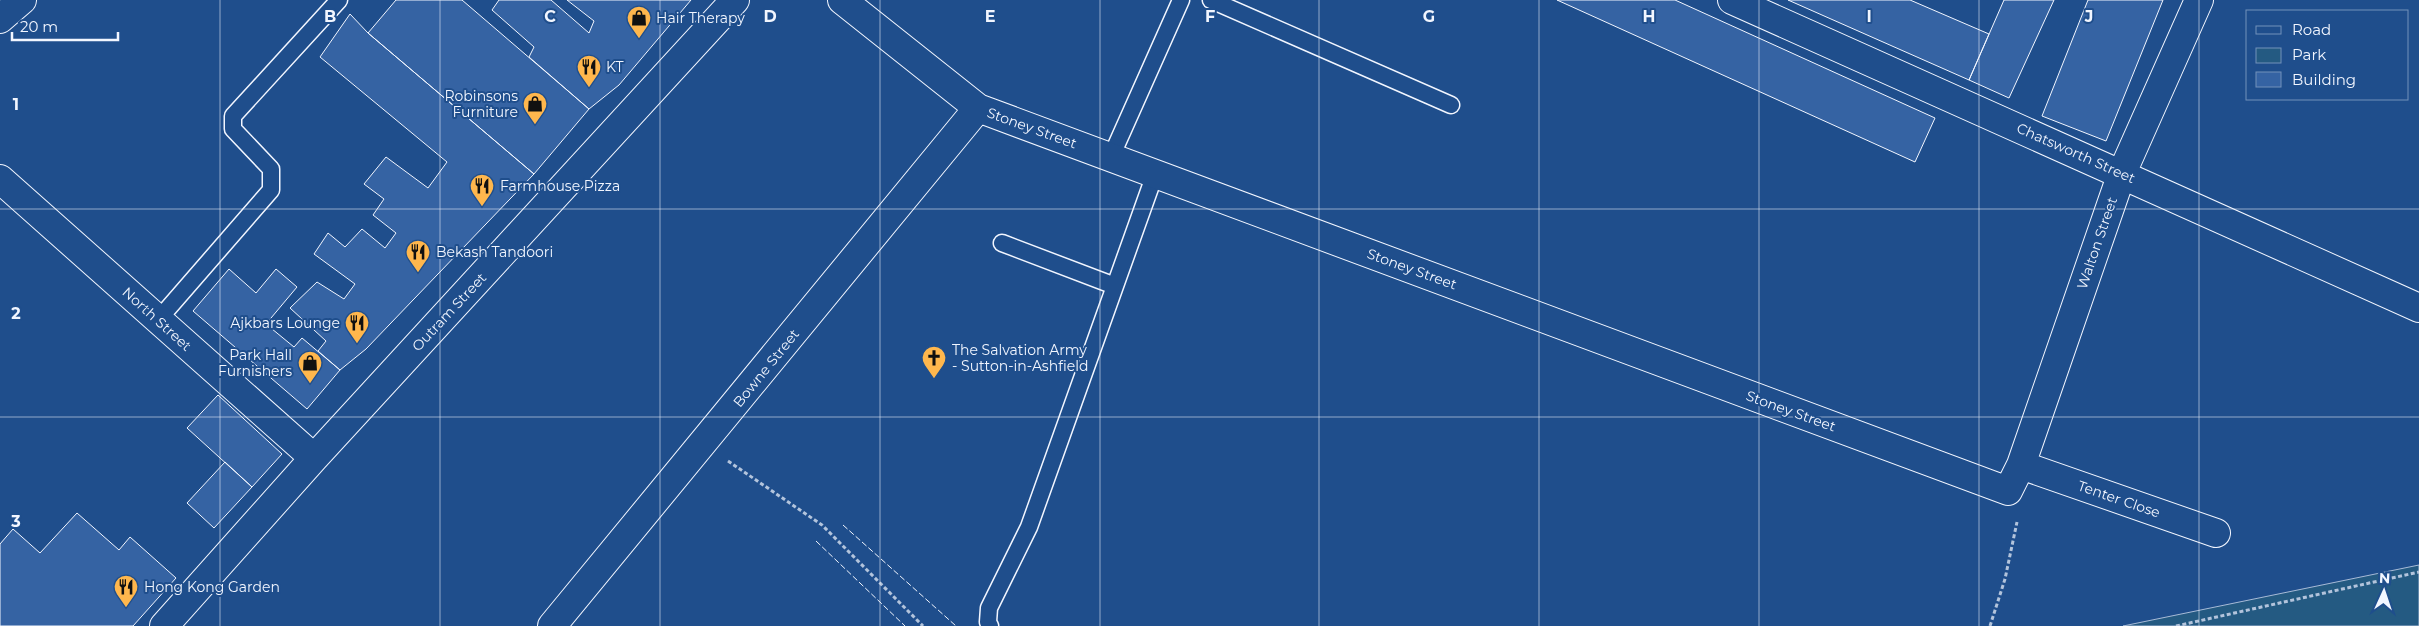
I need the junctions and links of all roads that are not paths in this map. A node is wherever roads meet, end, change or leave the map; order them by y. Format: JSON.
{"nodes":[{"id":1,"x":22,"y":0,"type":"edge"},
{"id":2,"x":339,"y":0,"type":"edge"},
{"id":3,"x":735,"y":0,"type":"edge"},
{"id":4,"x":842,"y":0,"type":"edge"},
{"id":5,"x":1181,"y":0,"type":"edge"},
{"id":6,"x":1211,"y":0,"type":"edge"},
{"id":7,"x":1732,"y":0,"type":"edge"},
{"id":8,"x":2199,"y":0,"type":"edge"},
{"id":9,"x":0,"y":19,"type":"edge"},
{"id":10,"x":1451,"y":105,"type":"dead end"},
{"id":11,"x":978,"y":108,"type":"junction"},
{"id":12,"x":1111,"y":157,"type":"junction"},
{"id":13,"x":2122,"y":173,"type":"junction"},
{"id":14,"x":1155,"y":174,"type":"junction"},
{"id":15,"x":0,"y":179,"type":"edge"},
{"id":16,"x":1002,"y":243,"type":"dead end"},
{"id":17,"x":1115,"y":286,"type":"junction"},
{"id":18,"x":2419,"y":308,"type":"edge"},
{"id":19,"x":158,"y":320,"type":"junction"},
{"id":20,"x":314,"y":458,"type":"junction"},
{"id":21,"x":2021,"y":465,"type":"junction"},
{"id":22,"x":2008,"y":492,"type":"joint"},
{"id":23,"x":2216,"y":533,"type":"dead end"},
{"id":24,"x":164,"y":626,"type":"edge"},
{"id":25,"x":552,"y":626,"type":"edge"},
{"id":26,"x":990,"y":626,"type":"edge"}],
"edges":[{"from":1,"to":9,"type":"street"},
{"from":2,"to":19,"type":"lane"},
{"from":3,"to":20,"type":"street","name":"Outram Street"},
{"from":4,"to":11,"type":"street","name":"Stoney Street"},
{"from":5,"to":12,"type":"lane"},
{"from":6,"to":10,"type":"lane"},
{"from":7,"to":13,"type":"street","name":"Chatsworth Street"},
{"from":8,"to":13,"type":"street","name":"Walton Street"},
{"from":11,"to":12,"type":"street","name":"Stoney Street"},
{"from":11,"to":25,"type":"street","name":"Bowne Street"},
{"from":12,"to":14,"type":"street","name":"Stoney Street"},
{"from":13,"to":18,"type":"street","name":"Chatsworth Street"},
{"from":13,"to":21,"type":"street","name":"Walton Street"},
{"from":14,"to":17,"type":"lane"},
{"from":14,"to":22,"type":"street","name":"Stoney Street"},
{"from":15,"to":19,"type":"street","name":"North Street"},
{"from":16,"to":17,"type":"lane"},
{"from":17,"to":26,"type":"lane"},
{"from":19,"to":20,"type":"street","name":"North Street"},
{"from":20,"to":24,"type":"street","name":"Outram Street"},
{"from":21,"to":22,"type":"street","name":"Walton Street"},
{"from":21,"to":23,"type":"street","name":"Tenter Close"}]}
